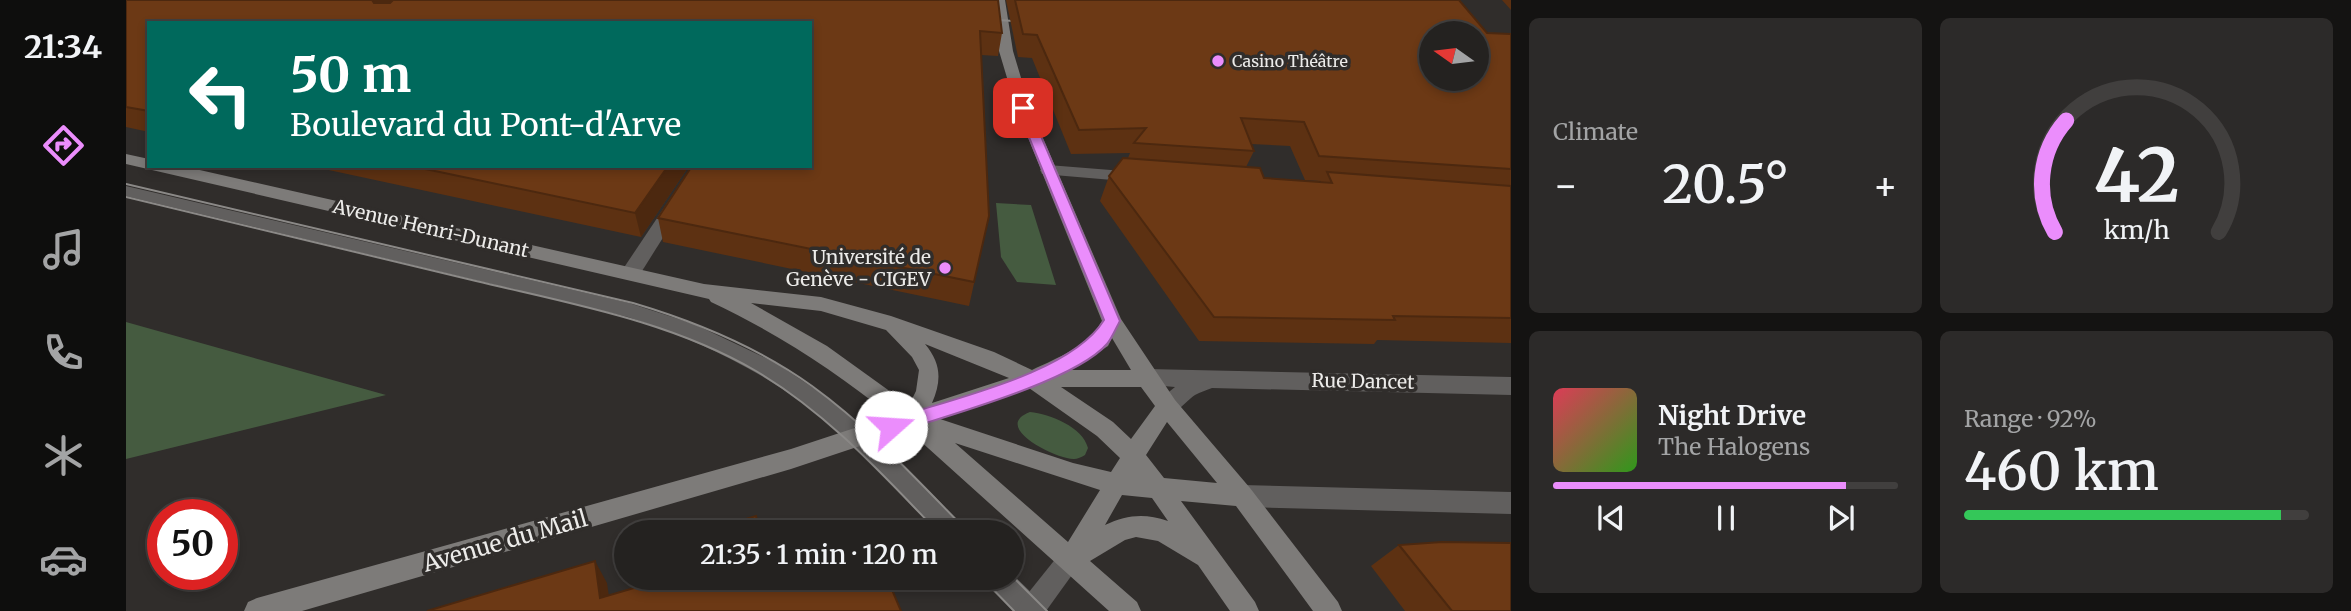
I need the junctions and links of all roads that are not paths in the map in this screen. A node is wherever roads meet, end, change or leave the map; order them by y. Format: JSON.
{"nodes":[{"id":1,"x":999,"y":0,"type":"edge"},
{"id":2,"x":126,"y":159,"type":"edge"},
{"id":3,"x":147,"y":164,"type":"edge"},
{"id":4,"x":176,"y":168,"type":"edge"},
{"id":5,"x":699,"y":168,"type":"edge"},
{"id":6,"x":193,"y":170,"type":"edge"},
{"id":7,"x":1048,"y":170,"type":"junction"},
{"id":8,"x":1149,"y":178,"type":"edge"},
{"id":9,"x":126,"y":191,"type":"edge"},
{"id":10,"x":630,"y":274,"type":"junction"},
{"id":11,"x":704,"y":291,"type":"junction"},
{"id":12,"x":884,"y":321,"type":"junction"},
{"id":13,"x":1112,"y":321,"type":"junction"},
{"id":14,"x":1147,"y":378,"type":"junction"},
{"id":15,"x":1032,"y":379,"type":"junction"},
{"id":16,"x":1215,"y":379,"type":"junction"},
{"id":17,"x":1511,"y":386,"type":"edge"},
{"id":18,"x":1167,"y":406,"type":"junction"},
{"id":19,"x":913,"y":419,"type":"junction"},
{"id":20,"x":859,"y":438,"type":"junction"},
{"id":21,"x":1133,"y":456,"type":"junction"},
{"id":22,"x":1116,"y":484,"type":"junction"},
{"id":23,"x":1159,"y":489,"type":"junction"},
{"id":24,"x":1242,"y":496,"type":"junction"},
{"id":25,"x":1511,"y":503,"type":"edge"},
{"id":26,"x":941,"y":520,"type":"edge"},
{"id":27,"x":1070,"y":562,"type":"junction"},
{"id":28,"x":1214,"y":566,"type":"junction"},
{"id":29,"x":1010,"y":590,"type":"edge"},
{"id":30,"x":257,"y":611,"type":"edge"},
{"id":31,"x":1031,"y":611,"type":"edge"},
{"id":32,"x":1128,"y":611,"type":"edge"},
{"id":33,"x":1246,"y":611,"type":"edge"},
{"id":34,"x":1329,"y":611,"type":"edge"}],
"edges":[{"from":1,"to":7,"type":"main road"},
{"from":2,"to":3,"type":"main road"},
{"from":4,"to":6,"type":"main road","name":"Avenue Henri-Dunant"},
{"from":5,"to":10,"type":"street"},
{"from":6,"to":10,"type":"main road","name":"Avenue Henri-Dunant"},
{"from":7,"to":8,"type":"street"},
{"from":7,"to":13,"type":"main road"},
{"from":9,"to":20,"type":"street"},
{"from":10,"to":11,"type":"main road","name":"Avenue Henri-Dunant"},
{"from":11,"to":12,"type":"main road","name":"Avenue Henri-Dunant"},
{"from":11,"to":19,"type":"main road","name":"Avenue Henri-Dunant"},
{"from":12,"to":15,"type":"main road","name":"Avenue Henri-Dunant"},
{"from":12,"to":19,"type":"main road"},
{"from":13,"to":14,"type":"main road"},
{"from":13,"to":15,"type":"main road"},
{"from":14,"to":15,"type":"main road"},
{"from":14,"to":16,"type":"street","name":"Rue Dancet"},
{"from":14,"to":18,"type":"main road"},
{"from":15,"to":19,"type":"main road","name":"Avenue du Mail"},
{"from":15,"to":21,"type":"main road","name":"Avenue Henri-Dunant"},
{"from":16,"to":17,"type":"street","name":"Rue Dancet"},
{"from":16,"to":18,"type":"street"},
{"from":18,"to":21,"type":"main road"},
{"from":18,"to":24,"type":"main road"},
{"from":19,"to":20,"type":"main road","name":"Avenue du Mail"},
{"from":19,"to":22,"type":"main road"},
{"from":19,"to":27,"type":"main road"},
{"from":20,"to":26,"type":"street"},
{"from":20,"to":30,"type":"main road","name":"Avenue du Mail"},
{"from":21,"to":22,"type":"main road"},
{"from":21,"to":23,"type":"main road","name":"Avenue Henri-Dunant"},
{"from":22,"to":23,"type":"main road"},
{"from":22,"to":27,"type":"main road"},
{"from":23,"to":24,"type":"main road"},
{"from":23,"to":28,"type":"main road","name":"Avenue Henri-Dunant"},
{"from":24,"to":25,"type":"street"},
{"from":24,"to":34,"type":"main road"},
{"from":27,"to":28,"type":"main road"},
{"from":27,"to":31,"type":"street"},
{"from":27,"to":32,"type":"main road"},
{"from":28,"to":33,"type":"main road","name":"Avenue Henri-Dunant"},
{"from":29,"to":31,"type":"street"}]}
